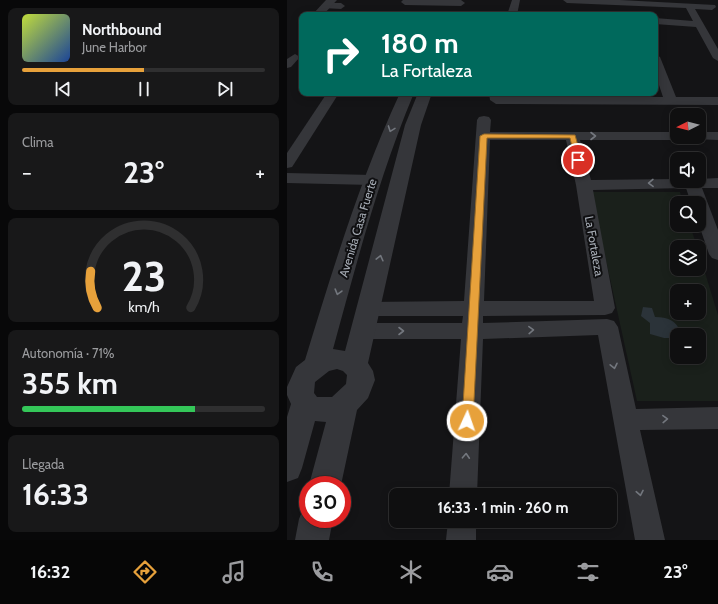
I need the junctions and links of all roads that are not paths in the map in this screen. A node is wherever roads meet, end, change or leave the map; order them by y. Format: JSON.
{"nodes":[{"id":1,"x":516,"y":0,"type":"edge"},
{"id":2,"x":461,"y":1,"type":"edge"},
{"id":3,"x":567,"y":2,"type":"edge"},
{"id":4,"x":329,"y":3,"type":"edge"},
{"id":5,"x":343,"y":3,"type":"edge"},
{"id":6,"x":405,"y":4,"type":"edge"},
{"id":7,"x":689,"y":6,"type":"junction"},
{"id":8,"x":712,"y":7,"type":"dead end"},
{"id":9,"x":320,"y":12,"type":"edge"},
{"id":10,"x":336,"y":12,"type":"edge"},
{"id":11,"x":458,"y":12,"type":"edge"},
{"id":12,"x":513,"y":12,"type":"edge"},
{"id":13,"x":658,"y":22,"type":"edge"},
{"id":14,"x":699,"y":24,"type":"junction"},
{"id":15,"x":295,"y":57,"type":"dead end"},
{"id":16,"x":718,"y":58,"type":"edge"},
{"id":17,"x":287,"y":66,"type":"edge"},
{"id":18,"x":658,"y":72,"type":"edge"},
{"id":19,"x":331,"y":96,"type":"edge"},
{"id":20,"x":406,"y":96,"type":"edge"},
{"id":21,"x":424,"y":96,"type":"edge"},
{"id":22,"x":573,"y":97,"type":"edge"},
{"id":23,"x":671,"y":101,"type":"junction"},
{"id":24,"x":718,"y":101,"type":"edge"},
{"id":25,"x":495,"y":102,"type":"edge"},
{"id":26,"x":287,"y":136,"type":"edge"},
{"id":27,"x":305,"y":136,"type":"junction"},
{"id":28,"x":573,"y":136,"type":"junction"},
{"id":29,"x":670,"y":136,"type":"edge"},
{"id":30,"x":706,"y":136,"type":"edge"},
{"id":31,"x":718,"y":136,"type":"edge"},
{"id":32,"x":287,"y":164,"type":"edge"},
{"id":33,"x":287,"y":178,"type":"edge"},
{"id":34,"x":670,"y":183,"type":"edge"},
{"id":35,"x":706,"y":183,"type":"edge"},
{"id":36,"x":718,"y":183,"type":"edge"},
{"id":37,"x":584,"y":185,"type":"junction"},
{"id":38,"x":370,"y":186,"type":"junction"},
{"id":39,"x":694,"y":188,"type":"edge"},
{"id":40,"x":287,"y":191,"type":"edge"},
{"id":41,"x":718,"y":254,"type":"edge"},
{"id":42,"x":367,"y":309,"type":"junction"},
{"id":43,"x":473,"y":309,"type":"junction"},
{"id":44,"x":606,"y":317,"type":"junction"},
{"id":45,"x":362,"y":331,"type":"junction"},
{"id":46,"x":472,"y":332,"type":"junction"},
{"id":47,"x":355,"y":364,"type":"junction"},
{"id":48,"x":316,"y":365,"type":"junction"},
{"id":49,"x":305,"y":404,"type":"junction"},
{"id":50,"x":344,"y":405,"type":"junction"},
{"id":51,"x":718,"y":418,"type":"edge"},
{"id":52,"x":626,"y":420,"type":"junction"},
{"id":53,"x":287,"y":468,"type":"edge"},
{"id":54,"x":327,"y":476,"type":"edge"},
{"id":55,"x":463,"y":488,"type":"edge"},
{"id":56,"x":314,"y":528,"type":"edge"},
{"id":57,"x":462,"y":528,"type":"edge"},
{"id":58,"x":312,"y":540,"type":"edge"},
{"id":59,"x":461,"y":540,"type":"edge"},
{"id":60,"x":650,"y":540,"type":"edge"}],
"edges":[{"from":1,"to":12,"type":"street"},
{"from":2,"to":6,"type":"street"},
{"from":2,"to":11,"type":"street"},
{"from":3,"to":7,"type":"street"},
{"from":4,"to":5,"type":"street"},
{"from":4,"to":9,"type":"street"},
{"from":5,"to":10,"type":"street"},
{"from":7,"to":8,"type":"street"},
{"from":7,"to":14,"type":"street"},
{"from":13,"to":14,"type":"street"},
{"from":14,"to":16,"type":"street"},
{"from":15,"to":17,"type":"street"},
{"from":18,"to":23,"type":"street"},
{"from":19,"to":27,"type":"street"},
{"from":20,"to":38,"type":"street","name":"Avenida Casa Fuerte","one_way":true},
{"from":42,"to":21,"type":"street","one_way":true},
{"from":22,"to":23,"type":"street"},
{"from":22,"to":25,"type":"street"},
{"from":23,"to":24,"type":"street"},
{"from":26,"to":27,"type":"street"},
{"from":27,"to":32,"type":"street"},
{"from":28,"to":29,"type":"street","one_way":true},
{"from":28,"to":37,"type":"street","name":"La Fortaleza"},
{"from":28,"to":43,"type":"street"},
{"from":30,"to":31,"type":"street"},
{"from":33,"to":38,"type":"street"},
{"from":34,"to":37,"type":"street","one_way":true},
{"from":35,"to":36,"type":"street"},
{"from":37,"to":44,"type":"street","name":"La Fortaleza"},
{"from":38,"to":40,"type":"street"},
{"from":38,"to":48,"type":"street","name":"Avenida Casa Fuerte","one_way":true},
{"from":39,"to":41,"type":"street"},
{"from":42,"to":43,"type":"street"},
{"from":42,"to":45,"type":"street"},
{"from":43,"to":44,"type":"street"},
{"from":43,"to":46,"type":"street"},
{"from":46,"to":44,"type":"street","one_way":true},
{"from":44,"to":52,"type":"street","name":"La Fortaleza","one_way":true},
{"from":45,"to":46,"type":"street","one_way":true},
{"from":45,"to":47,"type":"street"},
{"from":55,"to":46,"type":"street","one_way":true},
{"from":47,"to":48,"type":"street"},
{"from":47,"to":50,"type":"street"},
{"from":48,"to":49,"type":"street"},
{"from":49,"to":50,"type":"street"},
{"from":49,"to":53,"type":"street"},
{"from":50,"to":54,"type":"street"},
{"from":52,"to":51,"type":"street","one_way":true},
{"from":52,"to":60,"type":"street","name":"La Fortaleza","one_way":true},
{"from":56,"to":58,"type":"street"},
{"from":57,"to":59,"type":"street"}]}
